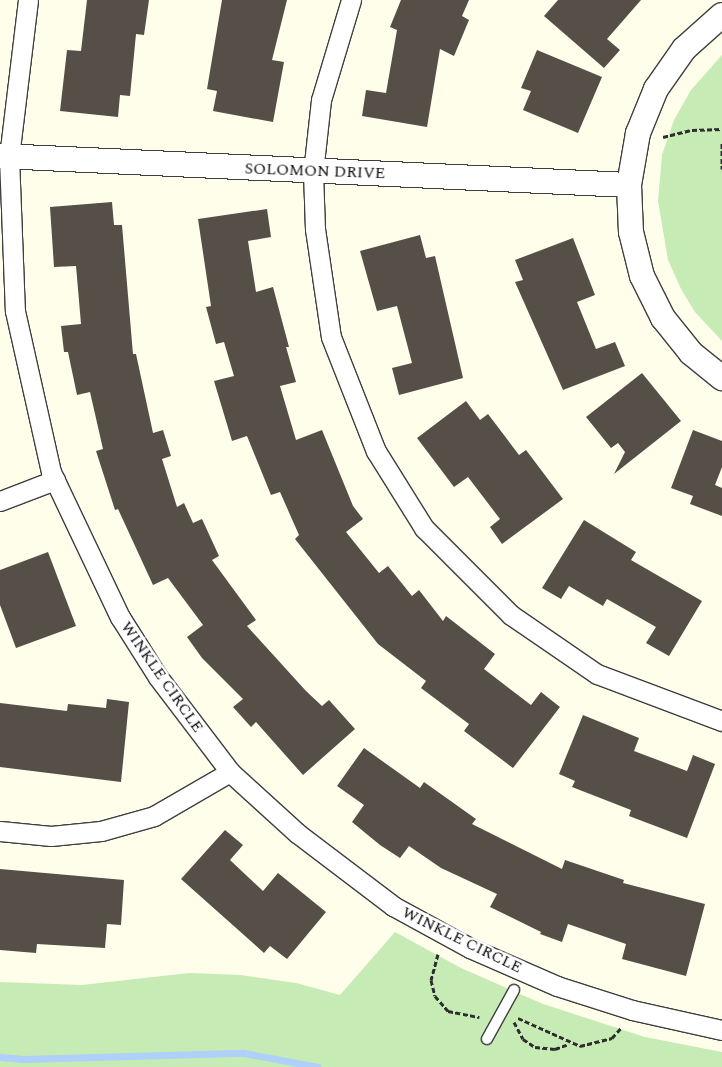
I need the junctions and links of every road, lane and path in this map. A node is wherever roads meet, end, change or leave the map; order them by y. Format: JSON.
{"nodes":[{"id":1,"x":28,"y":0,"type":"edge"},
{"id":2,"x":351,"y":0,"type":"edge"},
{"id":3,"x":722,"y":15,"type":"edge"},
{"id":4,"x":722,"y":129,"type":"edge"},
{"id":5,"x":662,"y":137,"type":"dead end"},
{"id":6,"x":722,"y":143,"type":"edge"},
{"id":7,"x":5,"y":157,"type":"edge"},
{"id":8,"x":722,"y":169,"type":"edge"},
{"id":9,"x":313,"y":172,"type":"junction"},
{"id":10,"x":629,"y":185,"type":"junction"},
{"id":11,"x":722,"y":378,"type":"edge"},
{"id":12,"x":55,"y":480,"type":"junction"},
{"id":13,"x":0,"y":501,"type":"edge"},
{"id":14,"x":722,"y":721,"type":"edge"},
{"id":15,"x":230,"y":772,"type":"junction"},
{"id":16,"x":0,"y":831,"type":"edge"},
{"id":17,"x":438,"y":953,"type":"dead end"},
{"id":18,"x":514,"y":990,"type":"dead end"},
{"id":19,"x":471,"y":1017,"type":"dead end"},
{"id":20,"x":513,"y":1017,"type":"dead end"},
{"id":21,"x":536,"y":1023,"type":"dead end"},
{"id":22,"x":621,"y":1028,"type":"dead end"},
{"id":23,"x":722,"y":1030,"type":"edge"},
{"id":24,"x":487,"y":1039,"type":"dead end"},
{"id":25,"x":570,"y":1044,"type":"junction"}],
"edges":[{"from":1,"to":7,"type":"street","name":"WINKLE CIRCLE"},
{"from":2,"to":9,"type":"street"},
{"from":3,"to":10,"type":"street"},
{"from":4,"to":5,"type":"path"},
{"from":6,"to":8,"type":"path"},
{"from":7,"to":9,"type":"street","name":"SOLOMON DRIVE"},
{"from":7,"to":12,"type":"street","name":"WINKLE CIRCLE"},
{"from":9,"to":10,"type":"street","name":"SOLOMON DRIVE"},
{"from":9,"to":14,"type":"street"},
{"from":10,"to":11,"type":"street"},
{"from":12,"to":13,"type":"street"},
{"from":12,"to":15,"type":"street","name":"WINKLE CIRCLE"},
{"from":15,"to":16,"type":"street"},
{"from":15,"to":23,"type":"street","name":"WINKLE CIRCLE"},
{"from":17,"to":19,"type":"path"},
{"from":18,"to":24,"type":"lane"},
{"from":20,"to":25,"type":"path"},
{"from":21,"to":25,"type":"path"},
{"from":22,"to":25,"type":"path"}]}
